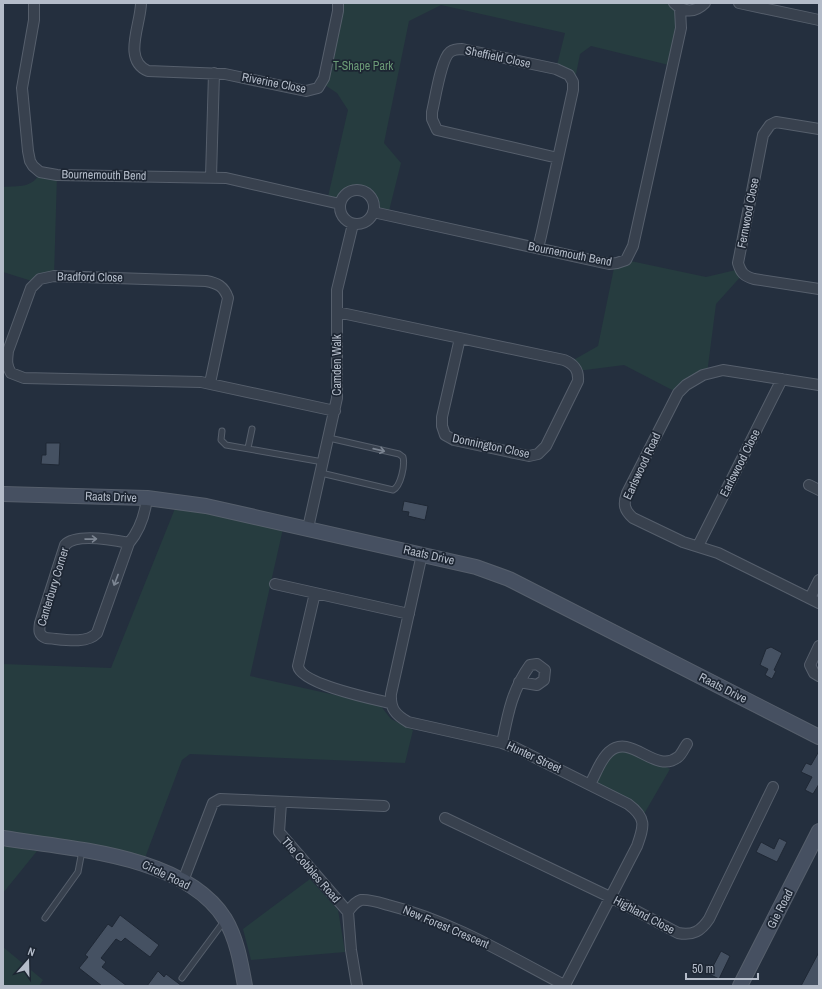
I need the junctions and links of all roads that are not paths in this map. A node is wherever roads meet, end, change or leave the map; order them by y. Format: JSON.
{"nodes":[{"id":1,"x":34,"y":3,"type":"edge"},
{"id":2,"x":142,"y":3,"type":"edge"},
{"id":3,"x":338,"y":3,"type":"edge"},
{"id":4,"x":705,"y":3,"type":"edge"},
{"id":5,"x":739,"y":3,"type":"edge"},
{"id":6,"x":677,"y":6,"type":"edge"},
{"id":7,"x":691,"y":11,"type":"junction"},
{"id":8,"x":819,"y":20,"type":"edge"},
{"id":9,"x":680,"y":28,"type":"junction"},
{"id":10,"x":214,"y":73,"type":"junction"},
{"id":11,"x":819,"y":129,"type":"edge"},
{"id":12,"x":558,"y":158,"type":"junction"},
{"id":13,"x":211,"y":177,"type":"junction"},
{"id":14,"x":340,"y":204,"type":"junction"},
{"id":15,"x":374,"y":212,"type":"junction"},
{"id":16,"x":353,"y":224,"type":"junction"},
{"id":17,"x":538,"y":248,"type":"junction"},
{"id":18,"x":818,"y":286,"type":"edge"},
{"id":19,"x":337,"y":312,"type":"junction"},
{"id":20,"x":460,"y":338,"type":"junction"},
{"id":21,"x":782,"y":379,"type":"junction"},
{"id":22,"x":210,"y":383,"type":"junction"},
{"id":23,"x":819,"y":385,"type":"edge"},
{"id":24,"x":335,"y":410,"type":"junction"},
{"id":25,"x":252,"y":429,"type":"dead end"},
{"id":26,"x":222,"y":432,"type":"dead end"},
{"id":27,"x":329,"y":438,"type":"junction"},
{"id":28,"x":248,"y":448,"type":"junction"},
{"id":29,"x":323,"y":462,"type":"junction"},
{"id":30,"x":321,"y":474,"type":"junction"},
{"id":31,"x":809,"y":485,"type":"dead end"},
{"id":32,"x":819,"y":490,"type":"edge"},
{"id":33,"x":3,"y":494,"type":"edge"},
{"id":34,"x":147,"y":498,"type":"junction"},
{"id":35,"x":308,"y":528,"type":"junction"},
{"id":36,"x":129,"y":543,"type":"junction"},
{"id":37,"x":698,"y":546,"type":"junction"},
{"id":38,"x":422,"y":554,"type":"junction"},
{"id":39,"x":819,"y":580,"type":"edge"},
{"id":40,"x":275,"y":584,"type":"dead end"},
{"id":41,"x":315,"y":593,"type":"junction"},
{"id":42,"x":814,"y":601,"type":"edge"},
{"id":43,"x":409,"y":614,"type":"junction"},
{"id":44,"x":819,"y":646,"type":"edge"},
{"id":45,"x":819,"y":676,"type":"edge"},
{"id":46,"x":518,"y":682,"type":"dead end"},
{"id":47,"x":390,"y":702,"type":"junction"},
{"id":48,"x":819,"y":737,"type":"edge"},
{"id":49,"x":502,"y":743,"type":"junction"},
{"id":50,"x":687,"y":744,"type":"dead end"},
{"id":51,"x":590,"y":784,"type":"junction"},
{"id":52,"x":773,"y":787,"type":"dead end"},
{"id":53,"x":281,"y":803,"type":"junction"},
{"id":54,"x":384,"y":806,"type":"dead end"},
{"id":55,"x":445,"y":818,"type":"dead end"},
{"id":56,"x":819,"y":831,"type":"edge"},
{"id":57,"x":3,"y":838,"type":"edge"},
{"id":58,"x":82,"y":851,"type":"junction"},
{"id":59,"x":183,"y":881,"type":"junction"},
{"id":60,"x":612,"y":898,"type":"junction"},
{"id":61,"x":348,"y":912,"type":"junction"},
{"id":62,"x":45,"y":918,"type":"dead end"},
{"id":63,"x":225,"y":919,"type":"junction"},
{"id":64,"x":182,"y":978,"type":"dead end"},
{"id":65,"x":245,"y":986,"type":"edge"},
{"id":66,"x":357,"y":986,"type":"edge"},
{"id":67,"x":566,"y":986,"type":"edge"},
{"id":68,"x":740,"y":986,"type":"edge"}],
"edges":[{"from":1,"to":13,"type":"street","name":"Bournemouth Bend"},
{"from":2,"to":10,"type":"street","name":"Riverine Close"},
{"from":3,"to":10,"type":"street","name":"Riverine Close"},
{"from":4,"to":7,"type":"street"},
{"from":5,"to":8,"type":"street"},
{"from":6,"to":7,"type":"street"},
{"from":6,"to":9,"type":"street","name":"Bournemouth Bend"},
{"from":7,"to":9,"type":"street","name":"Bournemouth Bend"},
{"from":9,"to":17,"type":"street","name":"Bournemouth Bend"},
{"from":10,"to":13,"type":"street"},
{"from":11,"to":18,"type":"street","name":"Fernwood Close"},
{"from":12,"to":12,"type":"street","name":"Sheffield Close"},
{"from":12,"to":17,"type":"street","name":"Sheffield Close"},
{"from":13,"to":14,"type":"street","name":"Bournemouth Bend"},
{"from":14,"to":15,"type":"street"},
{"from":14,"to":16,"type":"street"},
{"from":15,"to":16,"type":"street"},
{"from":15,"to":17,"type":"street","name":"Bournemouth Bend"},
{"from":16,"to":19,"type":"street","name":"Camden Walk"},
{"from":19,"to":20,"type":"street","name":"Donnington Close"},
{"from":19,"to":24,"type":"street","name":"Camden Walk"},
{"from":20,"to":20,"type":"street","name":"Donnington Close"},
{"from":21,"to":23,"type":"street","name":"Earlswood Road"},
{"from":21,"to":37,"type":"street","name":"Earlswood Close"},
{"from":21,"to":37,"type":"street","name":"Earlswood Road"},
{"from":22,"to":22,"type":"street","name":"Bradford Close"},
{"from":22,"to":24,"type":"street","name":"Bradford Close"},
{"from":24,"to":27,"type":"street","name":"Camden Walk"},
{"from":25,"to":28,"type":"lane"},
{"from":26,"to":28,"type":"lane"},
{"from":27,"to":29,"type":"street","name":"Camden Walk"},
{"from":27,"to":30,"type":"lane","one_way":true},
{"from":28,"to":29,"type":"lane"},
{"from":29,"to":30,"type":"street","name":"Camden Walk"},
{"from":30,"to":35,"type":"street","name":"Camden Walk"},
{"from":31,"to":32,"type":"street"},
{"from":33,"to":34,"type":"street","name":"Raats Drive"},
{"from":34,"to":35,"type":"street","name":"Raats Drive"},
{"from":34,"to":36,"type":"street","name":"Canterbury Corner"},
{"from":35,"to":38,"type":"street","name":"Raats Drive"},
{"from":36,"to":36,"type":"street","name":"Canterbury Corner","one_way":true},
{"from":37,"to":42,"type":"street","name":"Earlswood Road"},
{"from":38,"to":43,"type":"street"},
{"from":38,"to":48,"type":"street","name":"Raats Drive"},
{"from":39,"to":42,"type":"street","name":"Earlswood Road"},
{"from":40,"to":41,"type":"street"},
{"from":41,"to":43,"type":"street"},
{"from":41,"to":47,"type":"street"},
{"from":43,"to":47,"type":"street"},
{"from":44,"to":45,"type":"street"},
{"from":46,"to":49,"type":"street"},
{"from":47,"to":49,"type":"street","name":"Hunter Street"},
{"from":49,"to":51,"type":"street","name":"Hunter Street"},
{"from":50,"to":51,"type":"street"},
{"from":51,"to":60,"type":"street","name":"Hunter Street"},
{"from":52,"to":60,"type":"street","name":"Highland Close"},
{"from":53,"to":54,"type":"street"},
{"from":53,"to":59,"type":"street"},
{"from":53,"to":61,"type":"street","name":"The Cobbles Road"},
{"from":55,"to":60,"type":"street","name":"Highland Close"},
{"from":56,"to":68,"type":"street","name":"Gie Road"},
{"from":57,"to":58,"type":"street","name":"Circle Road"},
{"from":58,"to":59,"type":"street","name":"Circle Road"},
{"from":58,"to":62,"type":"lane"},
{"from":59,"to":63,"type":"street","name":"Circle Road"},
{"from":60,"to":67,"type":"street","name":"Hunter Street"},
{"from":61,"to":66,"type":"street"},
{"from":61,"to":67,"type":"street","name":"New Forest Crescent"},
{"from":63,"to":64,"type":"lane"},
{"from":63,"to":65,"type":"street","name":"Circle Road"}]}
